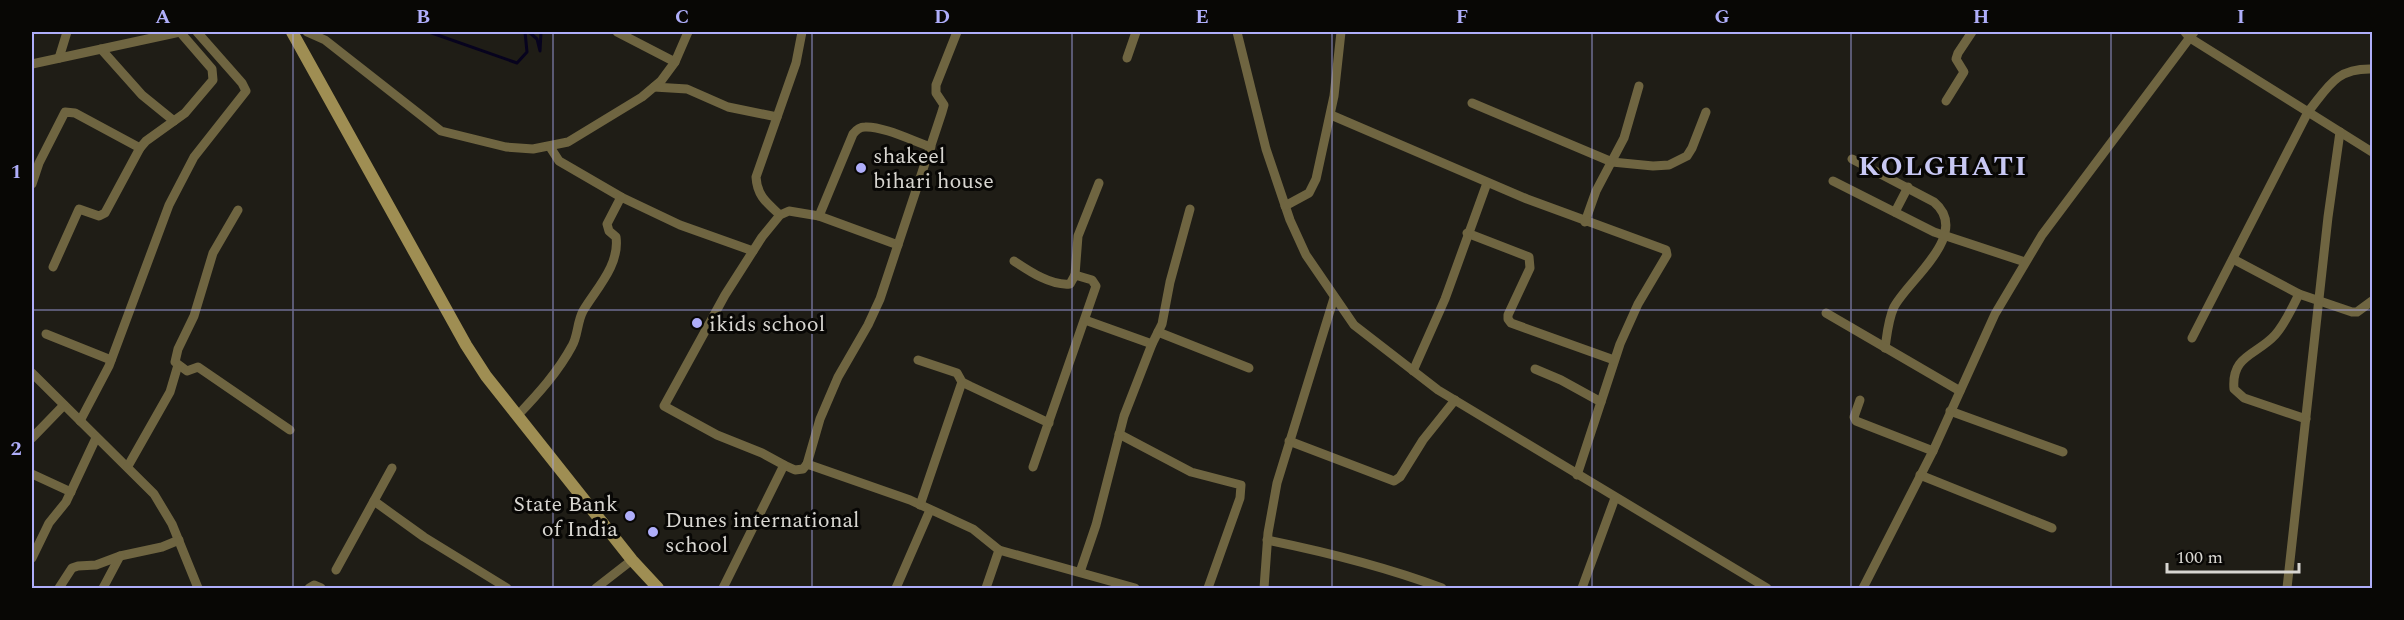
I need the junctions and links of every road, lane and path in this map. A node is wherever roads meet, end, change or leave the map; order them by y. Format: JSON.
{"nodes":[{"id":1,"x":67,"y":32,"type":"edge"},
{"id":2,"x":180,"y":32,"type":"edge"},
{"id":3,"x":197,"y":32,"type":"edge"},
{"id":4,"x":292,"y":32,"type":"edge"},
{"id":5,"x":307,"y":32,"type":"edge"},
{"id":6,"x":617,"y":32,"type":"edge"},
{"id":7,"x":688,"y":32,"type":"edge"},
{"id":8,"x":802,"y":32,"type":"edge"},
{"id":9,"x":957,"y":32,"type":"edge"},
{"id":10,"x":1136,"y":32,"type":"edge"},
{"id":11,"x":1237,"y":32,"type":"edge"},
{"id":12,"x":1341,"y":32,"type":"edge"},
{"id":13,"x":1972,"y":32,"type":"edge"},
{"id":14,"x":2190,"y":34,"type":"edge"},
{"id":15,"x":101,"y":49,"type":"junction"},
{"id":16,"x":1127,"y":57,"type":"dead end"},
{"id":17,"x":59,"y":58,"type":"junction"},
{"id":18,"x":675,"y":62,"type":"junction"},
{"id":19,"x":32,"y":64,"type":"edge"},
{"id":20,"x":2373,"y":69,"type":"edge"},
{"id":21,"x":1639,"y":86,"type":"dead end"},
{"id":22,"x":654,"y":87,"type":"junction"},
{"id":23,"x":1946,"y":101,"type":"dead end"},
{"id":24,"x":1472,"y":103,"type":"dead end"},
{"id":25,"x":1706,"y":112,"type":"dead end"},
{"id":26,"x":2308,"y":112,"type":"junction"},
{"id":27,"x":1331,"y":115,"type":"junction"},
{"id":28,"x":777,"y":117,"type":"junction"},
{"id":29,"x":174,"y":121,"type":"junction"},
{"id":30,"x":2340,"y":132,"type":"junction"},
{"id":31,"x":550,"y":147,"type":"junction"},
{"id":32,"x":931,"y":147,"type":"junction"},
{"id":33,"x":140,"y":148,"type":"junction"},
{"id":34,"x":2373,"y":152,"type":"edge"},
{"id":35,"x":1852,"y":159,"type":"dead end"},
{"id":36,"x":1612,"y":162,"type":"junction"},
{"id":37,"x":1833,"y":181,"type":"dead end"},
{"id":38,"x":1100,"y":183,"type":"dead end"},
{"id":39,"x":1487,"y":183,"type":"junction"},
{"id":40,"x":32,"y":184,"type":"edge"},
{"id":41,"x":1908,"y":188,"type":"junction"},
{"id":42,"x":621,"y":197,"type":"junction"},
{"id":43,"x":1285,"y":206,"type":"junction"},
{"id":44,"x":1191,"y":209,"type":"dead end"},
{"id":45,"x":238,"y":210,"type":"dead end"},
{"id":46,"x":1895,"y":212,"type":"junction"},
{"id":47,"x":780,"y":215,"type":"junction"},
{"id":48,"x":819,"y":216,"type":"junction"},
{"id":49,"x":1585,"y":222,"type":"junction"},
{"id":50,"x":1467,"y":233,"type":"junction"},
{"id":51,"x":1944,"y":236,"type":"junction"},
{"id":52,"x":898,"y":245,"type":"junction"},
{"id":53,"x":753,"y":251,"type":"junction"},
{"id":54,"x":2233,"y":259,"type":"junction"},
{"id":55,"x":1014,"y":261,"type":"dead end"},
{"id":56,"x":2025,"y":262,"type":"junction"},
{"id":57,"x":52,"y":267,"type":"dead end"},
{"id":58,"x":1075,"y":275,"type":"junction"},
{"id":59,"x":2300,"y":294,"type":"junction"},
{"id":60,"x":1334,"y":298,"type":"junction"},
{"id":61,"x":2319,"y":300,"type":"junction"},
{"id":62,"x":2373,"y":301,"type":"edge"},
{"id":63,"x":1826,"y":313,"type":"dead end"},
{"id":64,"x":1085,"y":320,"type":"junction"},
{"id":65,"x":1158,"y":332,"type":"junction"},
{"id":66,"x":46,"y":334,"type":"dead end"},
{"id":67,"x":2192,"y":339,"type":"dead end"},
{"id":68,"x":1152,"y":344,"type":"junction"},
{"id":69,"x":1885,"y":348,"type":"junction"},
{"id":70,"x":111,"y":360,"type":"junction"},
{"id":71,"x":918,"y":360,"type":"dead end"},
{"id":72,"x":1614,"y":360,"type":"junction"},
{"id":73,"x":178,"y":365,"type":"junction"},
{"id":74,"x":1250,"y":368,"type":"dead end"},
{"id":75,"x":1535,"y":369,"type":"dead end"},
{"id":76,"x":1413,"y":371,"type":"junction"},
{"id":77,"x":32,"y":372,"type":"edge"},
{"id":78,"x":962,"y":382,"type":"junction"},
{"id":79,"x":1960,"y":391,"type":"junction"},
{"id":80,"x":1455,"y":400,"type":"junction"},
{"id":81,"x":1860,"y":400,"type":"dead end"},
{"id":82,"x":1601,"y":402,"type":"junction"},
{"id":83,"x":64,"y":405,"type":"junction"},
{"id":84,"x":1950,"y":411,"type":"junction"},
{"id":85,"x":518,"y":415,"type":"junction"},
{"id":86,"x":2306,"y":419,"type":"junction"},
{"id":87,"x":80,"y":421,"type":"junction"},
{"id":88,"x":1049,"y":423,"type":"junction"},
{"id":89,"x":290,"y":430,"type":"dead end"},
{"id":90,"x":1119,"y":434,"type":"junction"},
{"id":91,"x":32,"y":437,"type":"edge"},
{"id":92,"x":96,"y":438,"type":"junction"},
{"id":93,"x":1289,"y":441,"type":"junction"},
{"id":94,"x":1933,"y":451,"type":"junction"},
{"id":95,"x":2063,"y":452,"type":"dead end"},
{"id":96,"x":807,"y":464,"type":"junction"},
{"id":97,"x":784,"y":465,"type":"junction"},
{"id":98,"x":128,"y":466,"type":"junction"},
{"id":99,"x":1033,"y":467,"type":"dead end"},
{"id":100,"x":392,"y":468,"type":"dead end"},
{"id":101,"x":32,"y":474,"type":"edge"},
{"id":102,"x":1576,"y":475,"type":"junction"},
{"id":103,"x":1920,"y":475,"type":"junction"},
{"id":104,"x":71,"y":492,"type":"junction"},
{"id":105,"x":1615,"y":498,"type":"junction"},
{"id":106,"x":374,"y":501,"type":"junction"},
{"id":107,"x":920,"y":505,"type":"junction"},
{"id":108,"x":930,"y":510,"type":"junction"},
{"id":109,"x":2052,"y":528,"type":"dead end"},
{"id":110,"x":179,"y":540,"type":"junction"},
{"id":111,"x":1267,"y":540,"type":"junction"},
{"id":112,"x":999,"y":550,"type":"junction"},
{"id":113,"x":120,"y":556,"type":"junction"},
{"id":114,"x":32,"y":558,"type":"edge"},
{"id":115,"x":632,"y":560,"type":"junction"},
{"id":116,"x":336,"y":570,"type":"dead end"},
{"id":117,"x":1080,"y":572,"type":"junction"},
{"id":118,"x":1100,"y":577,"type":"junction"},
{"id":119,"x":59,"y":588,"type":"edge"},
{"id":120,"x":103,"y":588,"type":"edge"},
{"id":121,"x":198,"y":588,"type":"edge"},
{"id":122,"x":309,"y":588,"type":"edge"},
{"id":123,"x":321,"y":588,"type":"edge"},
{"id":124,"x":507,"y":588,"type":"edge"},
{"id":125,"x":596,"y":588,"type":"edge"},
{"id":126,"x":658,"y":588,"type":"edge"},
{"id":127,"x":723,"y":588,"type":"edge"},
{"id":128,"x":896,"y":588,"type":"edge"},
{"id":129,"x":986,"y":588,"type":"edge"},
{"id":130,"x":1096,"y":588,"type":"edge"},
{"id":131,"x":1135,"y":588,"type":"edge"},
{"id":132,"x":1208,"y":588,"type":"edge"},
{"id":133,"x":1264,"y":588,"type":"edge"},
{"id":134,"x":1442,"y":588,"type":"edge"},
{"id":135,"x":1582,"y":588,"type":"edge"},
{"id":136,"x":1767,"y":588,"type":"edge"},
{"id":137,"x":1863,"y":588,"type":"edge"},
{"id":138,"x":2287,"y":588,"type":"edge"}],
"edges":[{"from":1,"to":17,"type":"street"},
{"from":2,"to":15,"type":"street"},
{"from":2,"to":29,"type":"street"},
{"from":3,"to":70,"type":"street"},
{"from":4,"to":85,"type":"main road"},
{"from":5,"to":31,"type":"street"},
{"from":6,"to":18,"type":"street"},
{"from":7,"to":18,"type":"street"},
{"from":8,"to":28,"type":"street"},
{"from":9,"to":32,"type":"street"},
{"from":10,"to":16,"type":"street"},
{"from":11,"to":43,"type":"street"},
{"from":12,"to":27,"type":"street"},
{"from":13,"to":23,"type":"street"},
{"from":14,"to":26,"type":"street"},
{"from":14,"to":56,"type":"street"},
{"from":15,"to":17,"type":"street"},
{"from":15,"to":29,"type":"street"},
{"from":17,"to":19,"type":"street"},
{"from":18,"to":22,"type":"street"},
{"from":20,"to":26,"type":"street"},
{"from":21,"to":36,"type":"street"},
{"from":22,"to":28,"type":"street"},
{"from":22,"to":31,"type":"street"},
{"from":24,"to":36,"type":"street"},
{"from":25,"to":36,"type":"street"},
{"from":26,"to":30,"type":"street"},
{"from":26,"to":54,"type":"street"},
{"from":27,"to":39,"type":"street"},
{"from":27,"to":43,"type":"street"},
{"from":28,"to":47,"type":"street"},
{"from":29,"to":33,"type":"street"},
{"from":30,"to":34,"type":"street"},
{"from":30,"to":61,"type":"street"},
{"from":31,"to":42,"type":"street"},
{"from":32,"to":48,"type":"street"},
{"from":32,"to":52,"type":"street"},
{"from":33,"to":40,"type":"street"},
{"from":33,"to":57,"type":"street"},
{"from":35,"to":41,"type":"street"},
{"from":36,"to":49,"type":"street"},
{"from":37,"to":46,"type":"street"},
{"from":38,"to":58,"type":"street"},
{"from":39,"to":49,"type":"street"},
{"from":39,"to":50,"type":"street"},
{"from":41,"to":46,"type":"street"},
{"from":41,"to":51,"type":"street"},
{"from":42,"to":53,"type":"street"},
{"from":42,"to":85,"type":"street"},
{"from":43,"to":60,"type":"street"},
{"from":44,"to":65,"type":"street"},
{"from":45,"to":73,"type":"street"},
{"from":46,"to":51,"type":"street"},
{"from":47,"to":48,"type":"street"},
{"from":47,"to":53,"type":"street"},
{"from":48,"to":52,"type":"street"},
{"from":49,"to":72,"type":"street"},
{"from":50,"to":72,"type":"street"},
{"from":50,"to":76,"type":"street"},
{"from":51,"to":56,"type":"street"},
{"from":51,"to":69,"type":"street"},
{"from":52,"to":96,"type":"street"},
{"from":53,"to":97,"type":"street"},
{"from":54,"to":59,"type":"street"},
{"from":54,"to":67,"type":"street"},
{"from":55,"to":58,"type":"street"},
{"from":56,"to":79,"type":"street"},
{"from":58,"to":64,"type":"street"},
{"from":59,"to":61,"type":"street"},
{"from":59,"to":86,"type":"street"},
{"from":60,"to":76,"type":"street"},
{"from":60,"to":93,"type":"street"},
{"from":61,"to":62,"type":"street"},
{"from":61,"to":86,"type":"street"},
{"from":63,"to":69,"type":"street"},
{"from":64,"to":68,"type":"street"},
{"from":64,"to":88,"type":"street"},
{"from":65,"to":68,"type":"street"},
{"from":65,"to":74,"type":"street"},
{"from":66,"to":70,"type":"street"},
{"from":68,"to":90,"type":"street"},
{"from":69,"to":79,"type":"street"},
{"from":70,"to":87,"type":"street"},
{"from":71,"to":78,"type":"street"},
{"from":72,"to":82,"type":"street"},
{"from":73,"to":89,"type":"street"},
{"from":73,"to":98,"type":"street"},
{"from":75,"to":82,"type":"street"},
{"from":76,"to":80,"type":"street"},
{"from":77,"to":83,"type":"street"},
{"from":78,"to":88,"type":"street"},
{"from":78,"to":107,"type":"street"},
{"from":79,"to":84,"type":"street"},
{"from":80,"to":93,"type":"street"},
{"from":80,"to":102,"type":"street"},
{"from":81,"to":94,"type":"street"},
{"from":82,"to":102,"type":"street"},
{"from":83,"to":87,"type":"street"},
{"from":83,"to":91,"type":"street"},
{"from":84,"to":94,"type":"street"},
{"from":84,"to":95,"type":"street"},
{"from":85,"to":115,"type":"main road"},
{"from":86,"to":138,"type":"street"},
{"from":87,"to":92,"type":"street"},
{"from":88,"to":99,"type":"street"},
{"from":90,"to":117,"type":"street"},
{"from":90,"to":132,"type":"street"},
{"from":92,"to":98,"type":"street"},
{"from":92,"to":104,"type":"street"},
{"from":93,"to":111,"type":"street"},
{"from":94,"to":103,"type":"street"},
{"from":96,"to":97,"type":"street"},
{"from":96,"to":107,"type":"street"},
{"from":97,"to":127,"type":"street"},
{"from":98,"to":110,"type":"street"},
{"from":100,"to":106,"type":"street"},
{"from":101,"to":104,"type":"street"},
{"from":102,"to":105,"type":"street"},
{"from":103,"to":109,"type":"street"},
{"from":103,"to":137,"type":"street"},
{"from":104,"to":114,"type":"street"},
{"from":105,"to":135,"type":"street"},
{"from":105,"to":136,"type":"street"},
{"from":106,"to":116,"type":"street"},
{"from":106,"to":124,"type":"street"},
{"from":107,"to":108,"type":"street"},
{"from":108,"to":112,"type":"street"},
{"from":108,"to":128,"type":"street"},
{"from":110,"to":113,"type":"street"},
{"from":110,"to":121,"type":"street"},
{"from":111,"to":133,"type":"street"},
{"from":111,"to":134,"type":"street"},
{"from":112,"to":117,"type":"street"},
{"from":112,"to":129,"type":"street"},
{"from":113,"to":119,"type":"street"},
{"from":113,"to":120,"type":"street"},
{"from":115,"to":125,"type":"street"},
{"from":115,"to":126,"type":"main road"},
{"from":117,"to":118,"type":"street"},
{"from":118,"to":130,"type":"street"},
{"from":118,"to":131,"type":"street"},
{"from":122,"to":123,"type":"street"}]}
